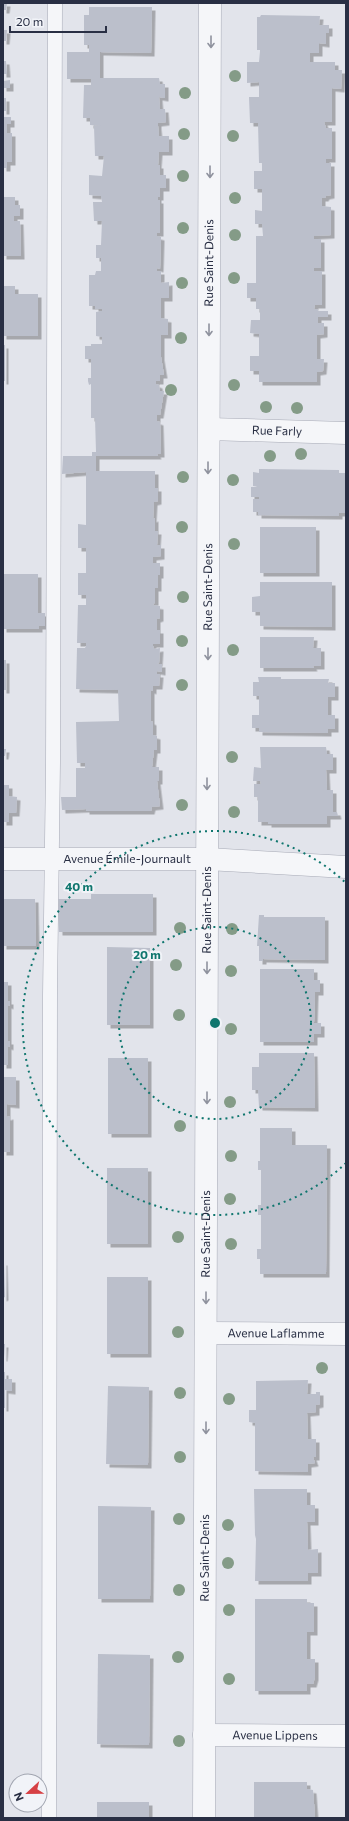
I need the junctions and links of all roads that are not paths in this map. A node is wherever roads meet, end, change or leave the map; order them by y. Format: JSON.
{"nodes":[{"id":1,"x":55,"y":3,"type":"edge"},
{"id":2,"x":210,"y":3,"type":"edge"},
{"id":3,"x":208,"y":429,"type":"junction"},
{"id":4,"x":346,"y":433,"type":"edge"},
{"id":5,"x":3,"y":859,"type":"edge"},
{"id":6,"x":52,"y":859,"type":"junction"},
{"id":7,"x":207,"y":859,"type":"junction"},
{"id":8,"x":346,"y":867,"type":"edge"},
{"id":9,"x":206,"y":1333,"type":"junction"},
{"id":10,"x":346,"y":1334,"type":"edge"},
{"id":11,"x":204,"y":1736,"type":"junction"},
{"id":12,"x":346,"y":1736,"type":"edge"},
{"id":13,"x":49,"y":1818,"type":"edge"},
{"id":14,"x":204,"y":1818,"type":"edge"}],
"edges":[{"from":1,"to":6,"type":"lane"},
{"from":2,"to":3,"type":"street","name":"Rue Saint-Denis","one_way":true},
{"from":3,"to":4,"type":"street","name":"Rue Farly"},
{"from":3,"to":7,"type":"street","name":"Rue Saint-Denis","one_way":true},
{"from":5,"to":6,"type":"street","name":"Avenue Émile-Journault"},
{"from":6,"to":7,"type":"street","name":"Avenue Émile-Journault"},
{"from":6,"to":13,"type":"lane"},
{"from":7,"to":8,"type":"street","name":"Avenue Émile-Journault"},
{"from":7,"to":9,"type":"street","name":"Rue Saint-Denis","one_way":true},
{"from":9,"to":10,"type":"street","name":"Avenue Laflamme"},
{"from":9,"to":11,"type":"street","name":"Rue Saint-Denis","one_way":true},
{"from":11,"to":12,"type":"street","name":"Avenue Lippens"},
{"from":11,"to":14,"type":"street","name":"Rue Saint-Denis"}]}
